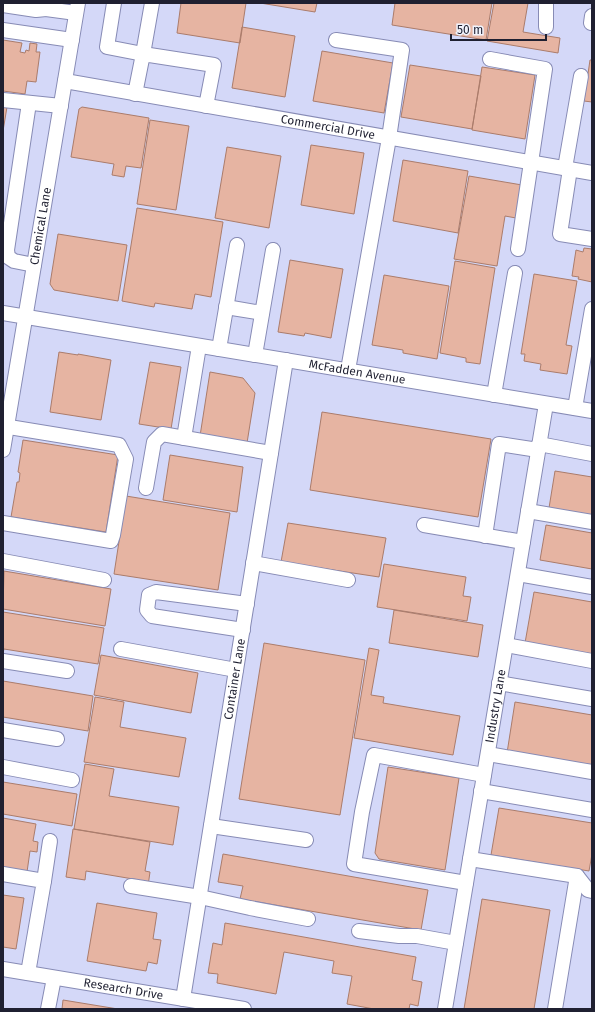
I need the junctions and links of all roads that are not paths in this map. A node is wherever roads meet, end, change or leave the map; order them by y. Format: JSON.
{"nodes":[{"id":1,"x":114,"y":3,"type":"edge"},
{"id":2,"x":152,"y":3,"type":"edge"},
{"id":3,"x":546,"y":3,"type":"edge"},
{"id":4,"x":3,"y":5,"type":"edge"},
{"id":5,"x":46,"y":6,"type":"edge"},
{"id":6,"x":77,"y":8,"type":"edge"},
{"id":7,"x":546,"y":27,"type":"dead end"},
{"id":8,"x":3,"y":30,"type":"edge"},
{"id":9,"x":72,"y":40,"type":"junction"},
{"id":10,"x":336,"y":40,"type":"dead end"},
{"id":11,"x":143,"y":54,"type":"junction"},
{"id":12,"x":490,"y":59,"type":"dead end"},
{"id":13,"x":581,"y":76,"type":"dead end"},
{"id":14,"x":65,"y":82,"type":"junction"},
{"id":15,"x":135,"y":94,"type":"junction"},
{"id":16,"x":3,"y":100,"type":"edge"},
{"id":17,"x":29,"y":103,"type":"junction"},
{"id":18,"x":60,"y":106,"type":"junction"},
{"id":19,"x":206,"y":106,"type":"junction"},
{"id":20,"x":389,"y":138,"type":"junction"},
{"id":21,"x":531,"y":162,"type":"junction"},
{"id":22,"x":568,"y":169,"type":"junction"},
{"id":23,"x":592,"y":173,"type":"edge"},
{"id":24,"x":592,"y":239,"type":"edge"},
{"id":25,"x":237,"y":245,"type":"dead end"},
{"id":26,"x":518,"y":249,"type":"dead end"},
{"id":27,"x":273,"y":250,"type":"dead end"},
{"id":28,"x":34,"y":265,"type":"junction"},
{"id":29,"x":515,"y":273,"type":"dead end"},
{"id":30,"x":226,"y":307,"type":"junction"},
{"id":31,"x":592,"y":310,"type":"edge"},
{"id":32,"x":3,"y":313,"type":"edge"},
{"id":33,"x":262,"y":313,"type":"junction"},
{"id":34,"x":25,"y":317,"type":"junction"},
{"id":35,"x":199,"y":346,"type":"junction"},
{"id":36,"x":219,"y":349,"type":"junction"},
{"id":37,"x":255,"y":355,"type":"junction"},
{"id":38,"x":286,"y":360,"type":"junction"},
{"id":39,"x":348,"y":370,"type":"junction"},
{"id":40,"x":494,"y":395,"type":"junction"},
{"id":41,"x":7,"y":402,"type":"edge"},
{"id":42,"x":546,"y":404,"type":"junction"},
{"id":43,"x":575,"y":408,"type":"junction"},
{"id":44,"x":592,"y":411,"type":"edge"},
{"id":45,"x":5,"y":426,"type":"edge"},
{"id":46,"x":184,"y":438,"type":"junction"},
{"id":47,"x":539,"y":447,"type":"junction"},
{"id":48,"x":3,"y":450,"type":"edge"},
{"id":49,"x":271,"y":453,"type":"junction"},
{"id":50,"x":592,"y":454,"type":"edge"},
{"id":51,"x":146,"y":488,"type":"dead end"},
{"id":52,"x":528,"y":511,"type":"junction"},
{"id":53,"x":592,"y":522,"type":"edge"},
{"id":54,"x":3,"y":523,"type":"edge"},
{"id":55,"x":424,"y":525,"type":"dead end"},
{"id":56,"x":485,"y":536,"type":"junction"},
{"id":57,"x":523,"y":542,"type":"junction"},
{"id":58,"x":3,"y":561,"type":"edge"},
{"id":59,"x":253,"y":563,"type":"junction"},
{"id":60,"x":518,"y":574,"type":"junction"},
{"id":61,"x":104,"y":580,"type":"dead end"},
{"id":62,"x":348,"y":580,"type":"dead end"},
{"id":63,"x":592,"y":587,"type":"edge"},
{"id":64,"x":247,"y":604,"type":"junction"},
{"id":65,"x":243,"y":630,"type":"junction"},
{"id":66,"x":506,"y":645,"type":"junction"},
{"id":67,"x":121,"y":649,"type":"dead end"},
{"id":68,"x":3,"y":661,"type":"edge"},
{"id":69,"x":592,"y":661,"type":"edge"},
{"id":70,"x":236,"y":670,"type":"junction"},
{"id":71,"x":67,"y":671,"type":"dead end"},
{"id":72,"x":499,"y":683,"type":"junction"},
{"id":73,"x":592,"y":699,"type":"edge"},
{"id":74,"x":3,"y":730,"type":"edge"},
{"id":75,"x":57,"y":739,"type":"dead end"},
{"id":76,"x":488,"y":754,"type":"junction"},
{"id":77,"x":3,"y":767,"type":"edge"},
{"id":78,"x":592,"y":772,"type":"edge"},
{"id":79,"x":484,"y":775,"type":"junction"},
{"id":80,"x":72,"y":780,"type":"dead end"},
{"id":81,"x":481,"y":791,"type":"junction"},
{"id":82,"x":592,"y":810,"type":"edge"},
{"id":83,"x":211,"y":826,"type":"junction"},
{"id":84,"x":306,"y":840,"type":"dead end"},
{"id":85,"x":50,"y":841,"type":"dead end"},
{"id":86,"x":470,"y":859,"type":"junction"},
{"id":87,"x":3,"y":874,"type":"edge"},
{"id":88,"x":577,"y":876,"type":"junction"},
{"id":89,"x":44,"y":881,"type":"junction"},
{"id":90,"x":466,"y":883,"type":"junction"},
{"id":91,"x":131,"y":886,"type":"dead end"},
{"id":92,"x":592,"y":891,"type":"edge"},
{"id":93,"x":200,"y":897,"type":"junction"},
{"id":94,"x":308,"y":919,"type":"dead end"},
{"id":95,"x":359,"y":931,"type":"dead end"},
{"id":96,"x":456,"y":943,"type":"junction"},
{"id":97,"x":3,"y":969,"type":"edge"},
{"id":98,"x":28,"y":974,"type":"junction"},
{"id":99,"x":54,"y":978,"type":"junction"},
{"id":100,"x":183,"y":999,"type":"junction"},
{"id":101,"x":48,"y":1009,"type":"edge"},
{"id":102,"x":240,"y":1009,"type":"edge"},
{"id":103,"x":445,"y":1009,"type":"edge"},
{"id":104,"x":555,"y":1009,"type":"edge"}],
"edges":[{"from":1,"to":11,"type":"street"},
{"from":2,"to":11,"type":"street"},
{"from":3,"to":7,"type":"street"},
{"from":4,"to":5,"type":"street"},
{"from":5,"to":6,"type":"street"},
{"from":6,"to":9,"type":"street","name":"Chemical Lane"},
{"from":8,"to":9,"type":"street"},
{"from":9,"to":14,"type":"street","name":"Chemical Lane"},
{"from":10,"to":20,"type":"street"},
{"from":11,"to":15,"type":"street"},
{"from":11,"to":19,"type":"street"},
{"from":12,"to":21,"type":"street"},
{"from":13,"to":22,"type":"street"},
{"from":14,"to":15,"type":"street","name":"Commercial Drive"},
{"from":14,"to":18,"type":"street","name":"Chemical Lane"},
{"from":15,"to":19,"type":"street","name":"Commercial Drive"},
{"from":16,"to":17,"type":"street"},
{"from":17,"to":18,"type":"street"},
{"from":17,"to":28,"type":"street"},
{"from":18,"to":28,"type":"street","name":"Chemical Lane"},
{"from":19,"to":20,"type":"street","name":"Commercial Drive"},
{"from":20,"to":21,"type":"street","name":"Commercial Drive"},
{"from":20,"to":39,"type":"street"},
{"from":21,"to":22,"type":"street","name":"Commercial Drive"},
{"from":21,"to":26,"type":"street"},
{"from":22,"to":23,"type":"street","name":"Commercial Drive"},
{"from":22,"to":24,"type":"street"},
{"from":25,"to":30,"type":"street"},
{"from":27,"to":33,"type":"street"},
{"from":28,"to":34,"type":"street","name":"Chemical Lane"},
{"from":29,"to":40,"type":"street"},
{"from":30,"to":33,"type":"street"},
{"from":30,"to":36,"type":"street"},
{"from":31,"to":43,"type":"street"},
{"from":32,"to":34,"type":"street","name":"McFadden Avenue"},
{"from":33,"to":37,"type":"street"},
{"from":34,"to":35,"type":"street","name":"McFadden Avenue"},
{"from":34,"to":41,"type":"street","name":"Chemical Lane"},
{"from":35,"to":36,"type":"street","name":"McFadden Avenue"},
{"from":35,"to":46,"type":"street"},
{"from":36,"to":37,"type":"street","name":"McFadden Avenue"},
{"from":37,"to":38,"type":"street","name":"McFadden Avenue"},
{"from":38,"to":39,"type":"street","name":"McFadden Avenue"},
{"from":38,"to":49,"type":"street","name":"Container Lane"},
{"from":39,"to":40,"type":"street","name":"McFadden Avenue"},
{"from":40,"to":42,"type":"street","name":"McFadden Avenue"},
{"from":41,"to":45,"type":"street","name":"Chemical Lane"},
{"from":42,"to":43,"type":"street","name":"McFadden Avenue"},
{"from":42,"to":47,"type":"street","name":"Industry Lane"},
{"from":43,"to":44,"type":"street","name":"McFadden Avenue"},
{"from":45,"to":48,"type":"street","name":"Chemical Lane"},
{"from":45,"to":54,"type":"street"},
{"from":46,"to":49,"type":"street"},
{"from":46,"to":51,"type":"street"},
{"from":47,"to":50,"type":"street"},
{"from":47,"to":52,"type":"street","name":"Industry Lane"},
{"from":47,"to":56,"type":"street"},
{"from":49,"to":59,"type":"street","name":"Container Lane"},
{"from":52,"to":53,"type":"street"},
{"from":52,"to":57,"type":"street","name":"Industry Lane"},
{"from":55,"to":56,"type":"street"},
{"from":56,"to":57,"type":"street"},
{"from":57,"to":60,"type":"street","name":"Industry Lane"},
{"from":58,"to":61,"type":"street"},
{"from":59,"to":62,"type":"street"},
{"from":59,"to":64,"type":"street","name":"Container Lane"},
{"from":60,"to":63,"type":"street"},
{"from":60,"to":66,"type":"street","name":"Industry Lane"},
{"from":64,"to":65,"type":"street","name":"Container Lane"},
{"from":64,"to":65,"type":"street"},
{"from":65,"to":70,"type":"street","name":"Container Lane"},
{"from":66,"to":69,"type":"street"},
{"from":66,"to":72,"type":"street","name":"Industry Lane"},
{"from":67,"to":70,"type":"street"},
{"from":68,"to":71,"type":"street"},
{"from":70,"to":83,"type":"street","name":"Container Lane"},
{"from":72,"to":73,"type":"street"},
{"from":72,"to":76,"type":"street","name":"Industry Lane"},
{"from":74,"to":75,"type":"street"},
{"from":76,"to":78,"type":"street"},
{"from":76,"to":79,"type":"street","name":"Industry Lane"},
{"from":77,"to":80,"type":"street"},
{"from":79,"to":81,"type":"street","name":"Industry Lane"},
{"from":79,"to":90,"type":"street"},
{"from":81,"to":82,"type":"street"},
{"from":81,"to":86,"type":"street","name":"Industry Lane"},
{"from":83,"to":84,"type":"street"},
{"from":83,"to":93,"type":"street","name":"Container Lane"},
{"from":85,"to":89,"type":"street"},
{"from":86,"to":88,"type":"street"},
{"from":86,"to":90,"type":"street","name":"Industry Lane"},
{"from":87,"to":89,"type":"street"},
{"from":88,"to":92,"type":"street"},
{"from":88,"to":104,"type":"street"},
{"from":89,"to":98,"type":"street"},
{"from":90,"to":96,"type":"street","name":"Industry Lane"},
{"from":91,"to":93,"type":"street"},
{"from":93,"to":94,"type":"street"},
{"from":93,"to":100,"type":"street","name":"Container Lane"},
{"from":95,"to":96,"type":"street"},
{"from":96,"to":103,"type":"street","name":"Industry Lane"},
{"from":97,"to":98,"type":"street","name":"Research Drive"},
{"from":98,"to":99,"type":"street","name":"Research Drive"},
{"from":99,"to":100,"type":"street","name":"Research Drive"},
{"from":99,"to":101,"type":"street"},
{"from":100,"to":102,"type":"street","name":"Research Drive"}]}
